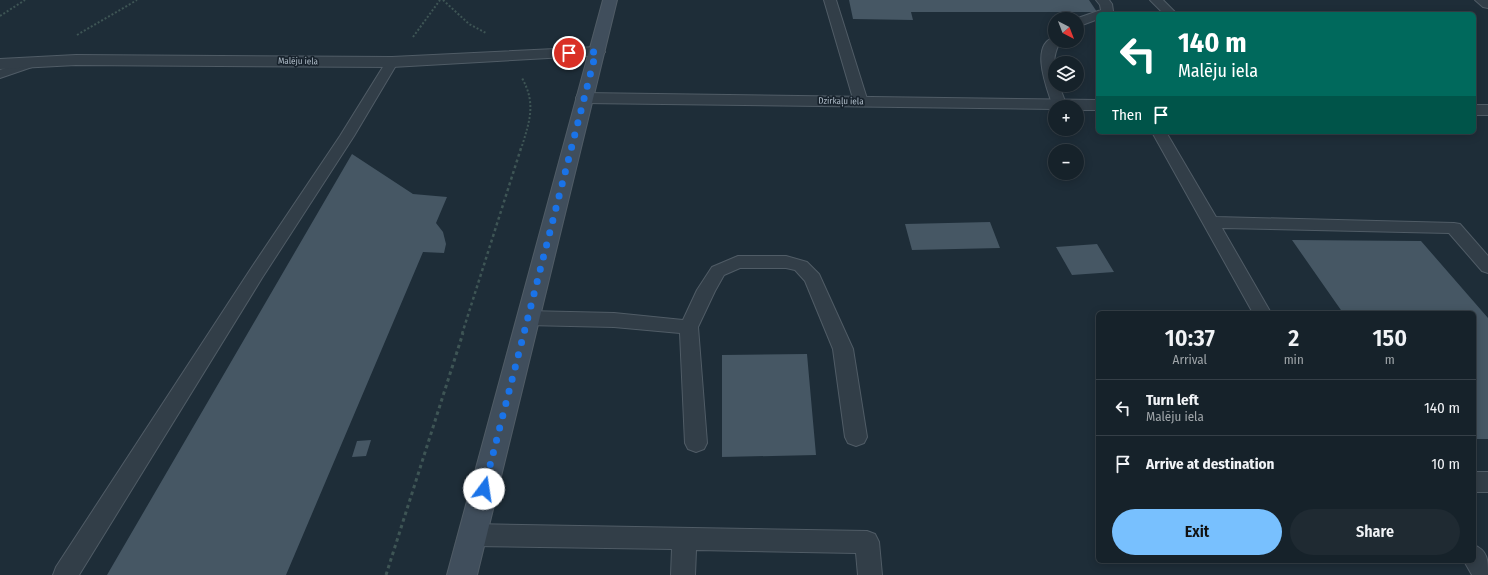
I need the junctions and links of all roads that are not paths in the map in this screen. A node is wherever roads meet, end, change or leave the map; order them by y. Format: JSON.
{"nodes":[{"id":1,"x":610,"y":0,"type":"edge"},
{"id":2,"x":830,"y":0,"type":"edge"},
{"id":3,"x":1102,"y":0,"type":"edge"},
{"id":4,"x":1156,"y":0,"type":"edge"},
{"id":5,"x":1482,"y":0,"type":"edge"},
{"id":6,"x":1488,"y":4,"type":"edge"},
{"id":7,"x":1105,"y":12,"type":"edge"},
{"id":8,"x":1169,"y":12,"type":"edge"},
{"id":9,"x":1096,"y":16,"type":"edge"},
{"id":10,"x":1084,"y":19,"type":"edge"},
{"id":11,"x":1051,"y":48,"type":"edge"},
{"id":12,"x":596,"y":52,"type":"junction"},
{"id":13,"x":392,"y":62,"type":"junction"},
{"id":14,"x":30,"y":63,"type":"junction"},
{"id":15,"x":0,"y":64,"type":"edge"},
{"id":16,"x":0,"y":74,"type":"edge"},
{"id":17,"x":584,"y":98,"type":"junction"},
{"id":18,"x":1058,"y":100,"type":"edge"},
{"id":19,"x":861,"y":102,"type":"junction"},
{"id":20,"x":1048,"y":104,"type":"edge"},
{"id":21,"x":1084,"y":105,"type":"edge"},
{"id":22,"x":1096,"y":105,"type":"edge"},
{"id":23,"x":1476,"y":110,"type":"edge"},
{"id":24,"x":1488,"y":110,"type":"edge"},
{"id":25,"x":1160,"y":134,"type":"edge"},
{"id":26,"x":1210,"y":222,"type":"junction"},
{"id":27,"x":1488,"y":267,"type":"edge"},
{"id":28,"x":1261,"y":311,"type":"edge"},
{"id":29,"x":527,"y":318,"type":"junction"},
{"id":30,"x":689,"y":327,"type":"junction"},
{"id":31,"x":856,"y":437,"type":"dead end"},
{"id":32,"x":696,"y":443,"type":"dead end"},
{"id":33,"x":1476,"y":482,"type":"edge"},
{"id":34,"x":1488,"y":482,"type":"edge"},
{"id":35,"x":472,"y":535,"type":"junction"},
{"id":36,"x":685,"y":539,"type":"junction"},
{"id":37,"x":1476,"y":559,"type":"edge"},
{"id":38,"x":65,"y":575,"type":"edge"},
{"id":39,"x":462,"y":575,"type":"edge"},
{"id":40,"x":682,"y":575,"type":"edge"},
{"id":41,"x":870,"y":575,"type":"edge"},
{"id":42,"x":1486,"y":575,"type":"edge"}],
"edges":[{"from":1,"to":12,"type":"main road"},
{"from":2,"to":19,"type":"lane"},
{"from":3,"to":7,"type":"lane"},
{"from":4,"to":8,"type":"lane"},
{"from":5,"to":6,"type":"street"},
{"from":9,"to":10,"type":"lane"},
{"from":11,"to":18,"type":"lane"},
{"from":12,"to":13,"type":"street","name":"Malēju iela"},
{"from":12,"to":17,"type":"main road"},
{"from":13,"to":14,"type":"street","name":"Malēju iela"},
{"from":13,"to":38,"type":"lane"},
{"from":14,"to":15,"type":"street","name":"Malēju iela"},
{"from":14,"to":16,"type":"lane"},
{"from":17,"to":19,"type":"street","name":"Dzirkaļu iela"},
{"from":17,"to":29,"type":"main road"},
{"from":19,"to":20,"type":"street","name":"Dzirkaļu iela"},
{"from":21,"to":22,"type":"street","name":"Dzirkaļu iela"},
{"from":23,"to":24,"type":"street"},
{"from":25,"to":26,"type":"lane"},
{"from":26,"to":27,"type":"lane"},
{"from":26,"to":28,"type":"lane"},
{"from":29,"to":30,"type":"lane"},
{"from":29,"to":35,"type":"main road"},
{"from":30,"to":31,"type":"lane"},
{"from":30,"to":32,"type":"lane"},
{"from":33,"to":34,"type":"lane"},
{"from":35,"to":36,"type":"lane"},
{"from":35,"to":39,"type":"main road"},
{"from":36,"to":40,"type":"lane"},
{"from":36,"to":41,"type":"lane"},
{"from":37,"to":42,"type":"lane"}]}
